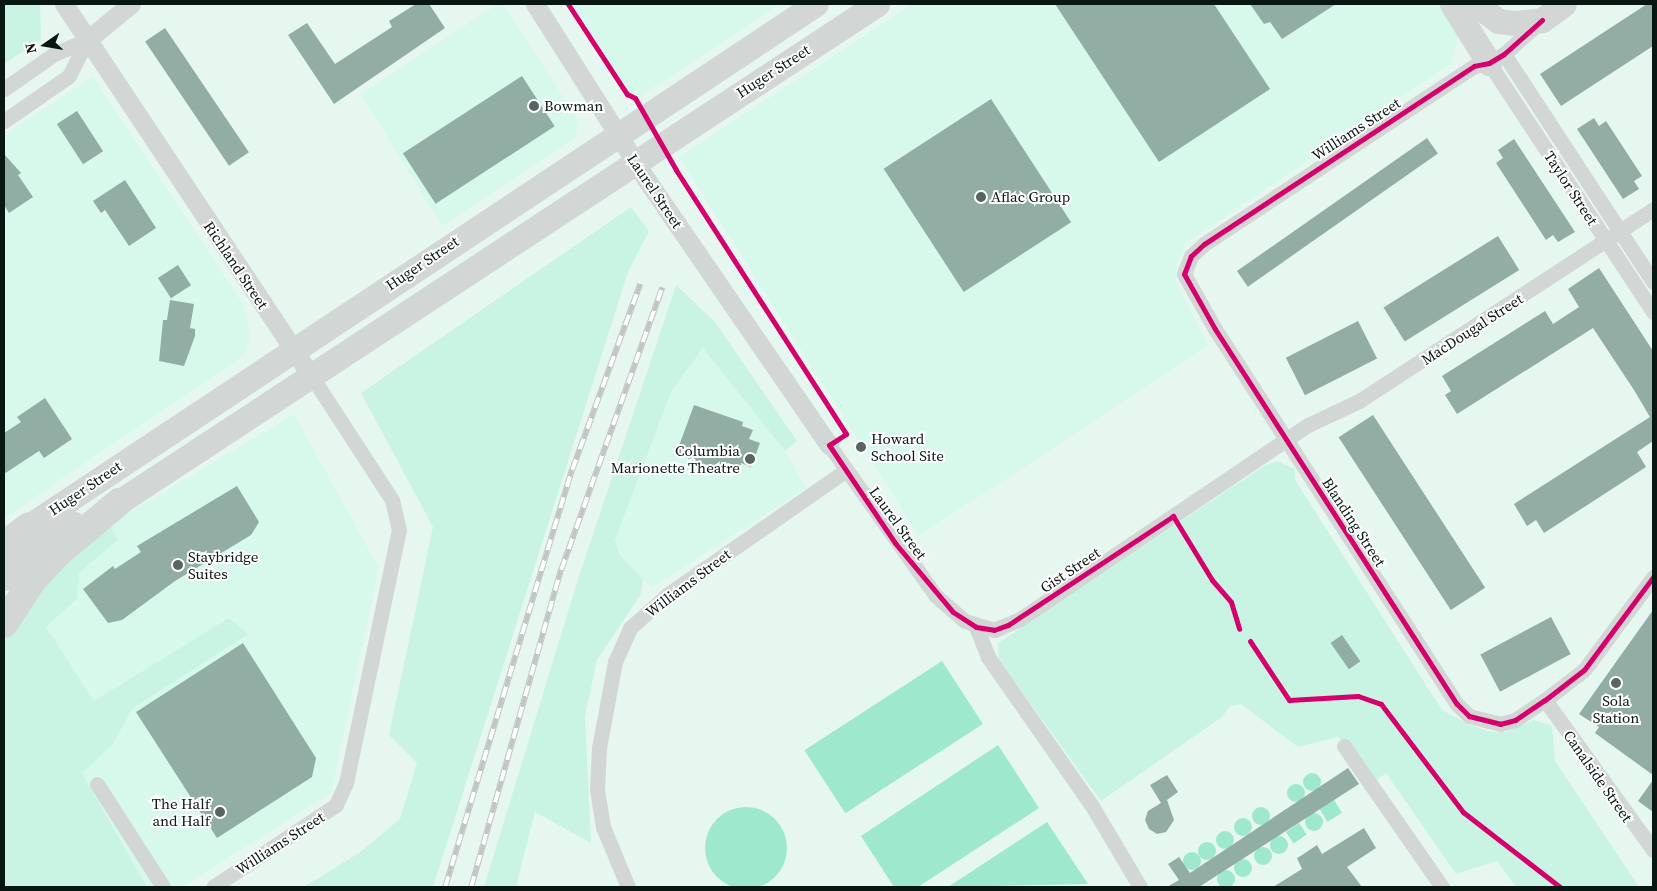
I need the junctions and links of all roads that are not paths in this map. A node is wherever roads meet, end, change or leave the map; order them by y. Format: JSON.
{"nodes":[{"id":1,"x":64,"y":4,"type":"edge"},
{"id":2,"x":131,"y":4,"type":"edge"},
{"id":3,"x":534,"y":4,"type":"edge"},
{"id":4,"x":816,"y":4,"type":"edge"},
{"id":5,"x":877,"y":4,"type":"edge"},
{"id":6,"x":1452,"y":4,"type":"edge"},
{"id":7,"x":1475,"y":4,"type":"edge"},
{"id":8,"x":1564,"y":4,"type":"edge"},
{"id":9,"x":1542,"y":20,"type":"junction"},
{"id":10,"x":87,"y":40,"type":"junction"},
{"id":11,"x":1496,"y":59,"type":"junction"},
{"id":12,"x":4,"y":89,"type":"edge"},
{"id":13,"x":4,"y":121,"type":"edge"},
{"id":14,"x":617,"y":133,"type":"junction"},
{"id":15,"x":634,"y":160,"type":"junction"},
{"id":16,"x":1653,"y":210,"type":"edge"},
{"id":17,"x":1620,"y":231,"type":"junction"},
{"id":18,"x":1606,"y":240,"type":"junction"},
{"id":19,"x":1186,"y":264,"type":"joint"},
{"id":20,"x":1653,"y":282,"type":"edge"},
{"id":21,"x":1653,"y":312,"type":"edge"},
{"id":22,"x":292,"y":349,"type":"junction"},
{"id":23,"x":312,"y":377,"type":"junction"},
{"id":24,"x":1286,"y":439,"type":"junction"},
{"id":25,"x":829,"y":445,"type":"joint"},
{"id":26,"x":845,"y":471,"type":"junction"},
{"id":27,"x":119,"y":502,"type":"junction"},
{"id":28,"x":30,"y":526,"type":"junction"},
{"id":29,"x":400,"y":530,"type":"joint"},
{"id":30,"x":4,"y":538,"type":"edge"},
{"id":31,"x":4,"y":545,"type":"edge"},
{"id":32,"x":4,"y":576,"type":"edge"},
{"id":33,"x":1653,"y":577,"type":"edge"},
{"id":34,"x":4,"y":624,"type":"edge"},
{"id":35,"x":976,"y":627,"type":"junction"},
{"id":36,"x":1545,"y":700,"type":"junction"},
{"id":37,"x":1344,"y":746,"type":"dead end"},
{"id":38,"x":97,"y":784,"type":"dead end"},
{"id":39,"x":1653,"y":850,"type":"edge"},
{"id":40,"x":163,"y":887,"type":"edge"},
{"id":41,"x":213,"y":887,"type":"edge"},
{"id":42,"x":628,"y":887,"type":"edge"},
{"id":43,"x":1140,"y":887,"type":"edge"},
{"id":44,"x":1442,"y":887,"type":"edge"}],
"edges":[{"from":1,"to":10,"type":"street","name":"Richland Street"},
{"from":2,"to":10,"type":"street"},
{"from":3,"to":14,"type":"street","name":"Laurel Street"},
{"from":4,"to":14,"type":"highway","name":"Huger Street"},
{"from":5,"to":15,"type":"highway","name":"Huger Street"},
{"from":6,"to":11,"type":"highway"},
{"from":7,"to":9,"type":"highway"},
{"from":8,"to":9,"type":"highway","name":"Williams Street"},
{"from":9,"to":11,"type":"street","name":"Williams Street"},
{"from":10,"to":12,"type":"street"},
{"from":10,"to":13,"type":"street"},
{"from":10,"to":22,"type":"street","name":"Richland Street"},
{"from":11,"to":17,"type":"street","name":"Taylor Street"},
{"from":11,"to":18,"type":"street","name":"Taylor Street"},
{"from":11,"to":19,"type":"street","name":"Williams Street"},
{"from":14,"to":15,"type":"street","name":"Laurel Street"},
{"from":14,"to":22,"type":"highway","name":"Huger Street"},
{"from":15,"to":23,"type":"highway","name":"Huger Street"},
{"from":15,"to":25,"type":"street","name":"Laurel Street"},
{"from":16,"to":17,"type":"street","name":"MacDougal Street"},
{"from":17,"to":18,"type":"street","name":"MacDougal Street"},
{"from":17,"to":20,"type":"street","name":"Taylor Street"},
{"from":18,"to":21,"type":"street","name":"Taylor Street"},
{"from":18,"to":24,"type":"street","name":"MacDougal Street"},
{"from":19,"to":24,"type":"street","name":"Blanding Street"},
{"from":22,"to":23,"type":"street","name":"Richland Street"},
{"from":22,"to":28,"type":"highway","name":"Huger Street"},
{"from":23,"to":27,"type":"highway","name":"Huger Street"},
{"from":23,"to":29,"type":"street","name":"Richland Street"},
{"from":24,"to":35,"type":"street","name":"Gist Street"},
{"from":24,"to":36,"type":"street","name":"Blanding Street"},
{"from":25,"to":26,"type":"street","name":"Laurel Street"},
{"from":26,"to":35,"type":"street","name":"Laurel Street"},
{"from":26,"to":42,"type":"street","name":"Williams Street"},
{"from":27,"to":32,"type":"highway"},
{"from":27,"to":34,"type":"highway"},
{"from":28,"to":30,"type":"highway"},
{"from":28,"to":31,"type":"highway"},
{"from":29,"to":41,"type":"street","name":"Williams Street"},
{"from":33,"to":36,"type":"street","name":"Blanding Street"},
{"from":35,"to":43,"type":"street"},
{"from":36,"to":39,"type":"street","name":"Canalside Street"},
{"from":37,"to":44,"type":"street"},
{"from":38,"to":40,"type":"street"}]}
